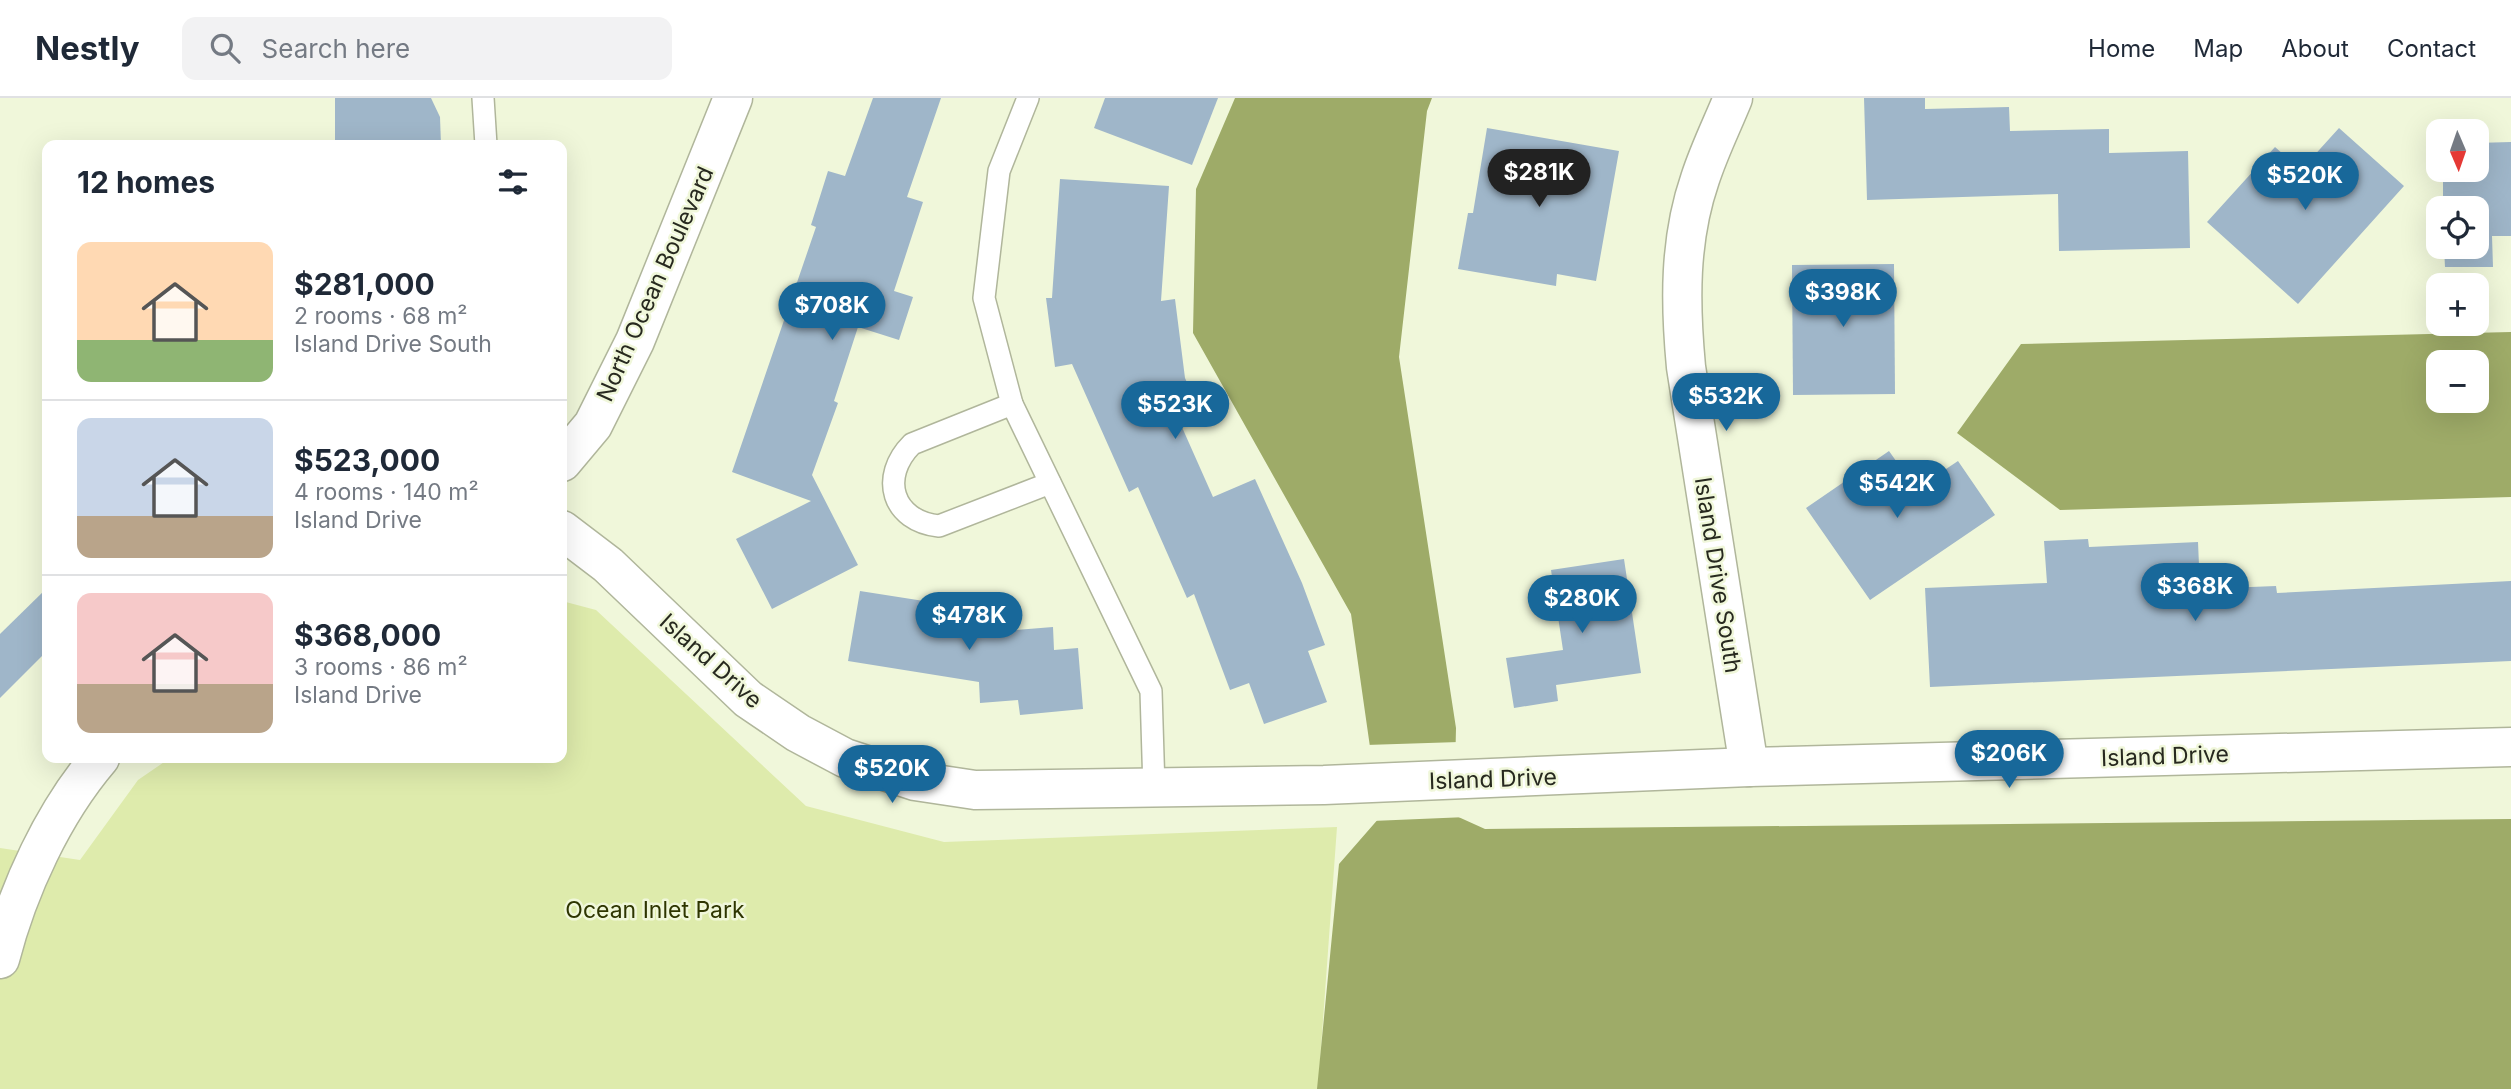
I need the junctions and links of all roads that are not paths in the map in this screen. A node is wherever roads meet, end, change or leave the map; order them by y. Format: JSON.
{"nodes":[{"id":1,"x":484,"y":98,"type":"edge"},
{"id":2,"x":733,"y":98,"type":"edge"},
{"id":3,"x":1028,"y":98,"type":"edge"},
{"id":4,"x":1733,"y":98,"type":"edge"},
{"id":5,"x":486,"y":140,"type":"edge"},
{"id":6,"x":1012,"y":404,"type":"junction"},
{"id":7,"x":567,"y":456,"type":"edge"},
{"id":8,"x":1050,"y":482,"type":"junction"},
{"id":9,"x":567,"y":534,"type":"edge"},
{"id":10,"x":2511,"y":747,"type":"edge"},
{"id":11,"x":96,"y":763,"type":"edge"},
{"id":12,"x":1749,"y":767,"type":"junction"},
{"id":13,"x":1154,"y":789,"type":"junction"},
{"id":14,"x":0,"y":959,"type":"edge"}],
"edges":[{"from":1,"to":5,"type":"lane"},
{"from":2,"to":7,"type":"street","name":"North Ocean Boulevard"},
{"from":3,"to":6,"type":"lane"},
{"from":4,"to":12,"type":"street","name":"Island Drive South"},
{"from":6,"to":8,"type":"lane"},
{"from":6,"to":8,"type":"lane"},
{"from":8,"to":13,"type":"lane"},
{"from":9,"to":13,"type":"street","name":"Island Drive"},
{"from":10,"to":12,"type":"street","name":"Island Drive"},
{"from":11,"to":14,"type":"street"},
{"from":12,"to":13,"type":"street","name":"Island Drive"}]}
